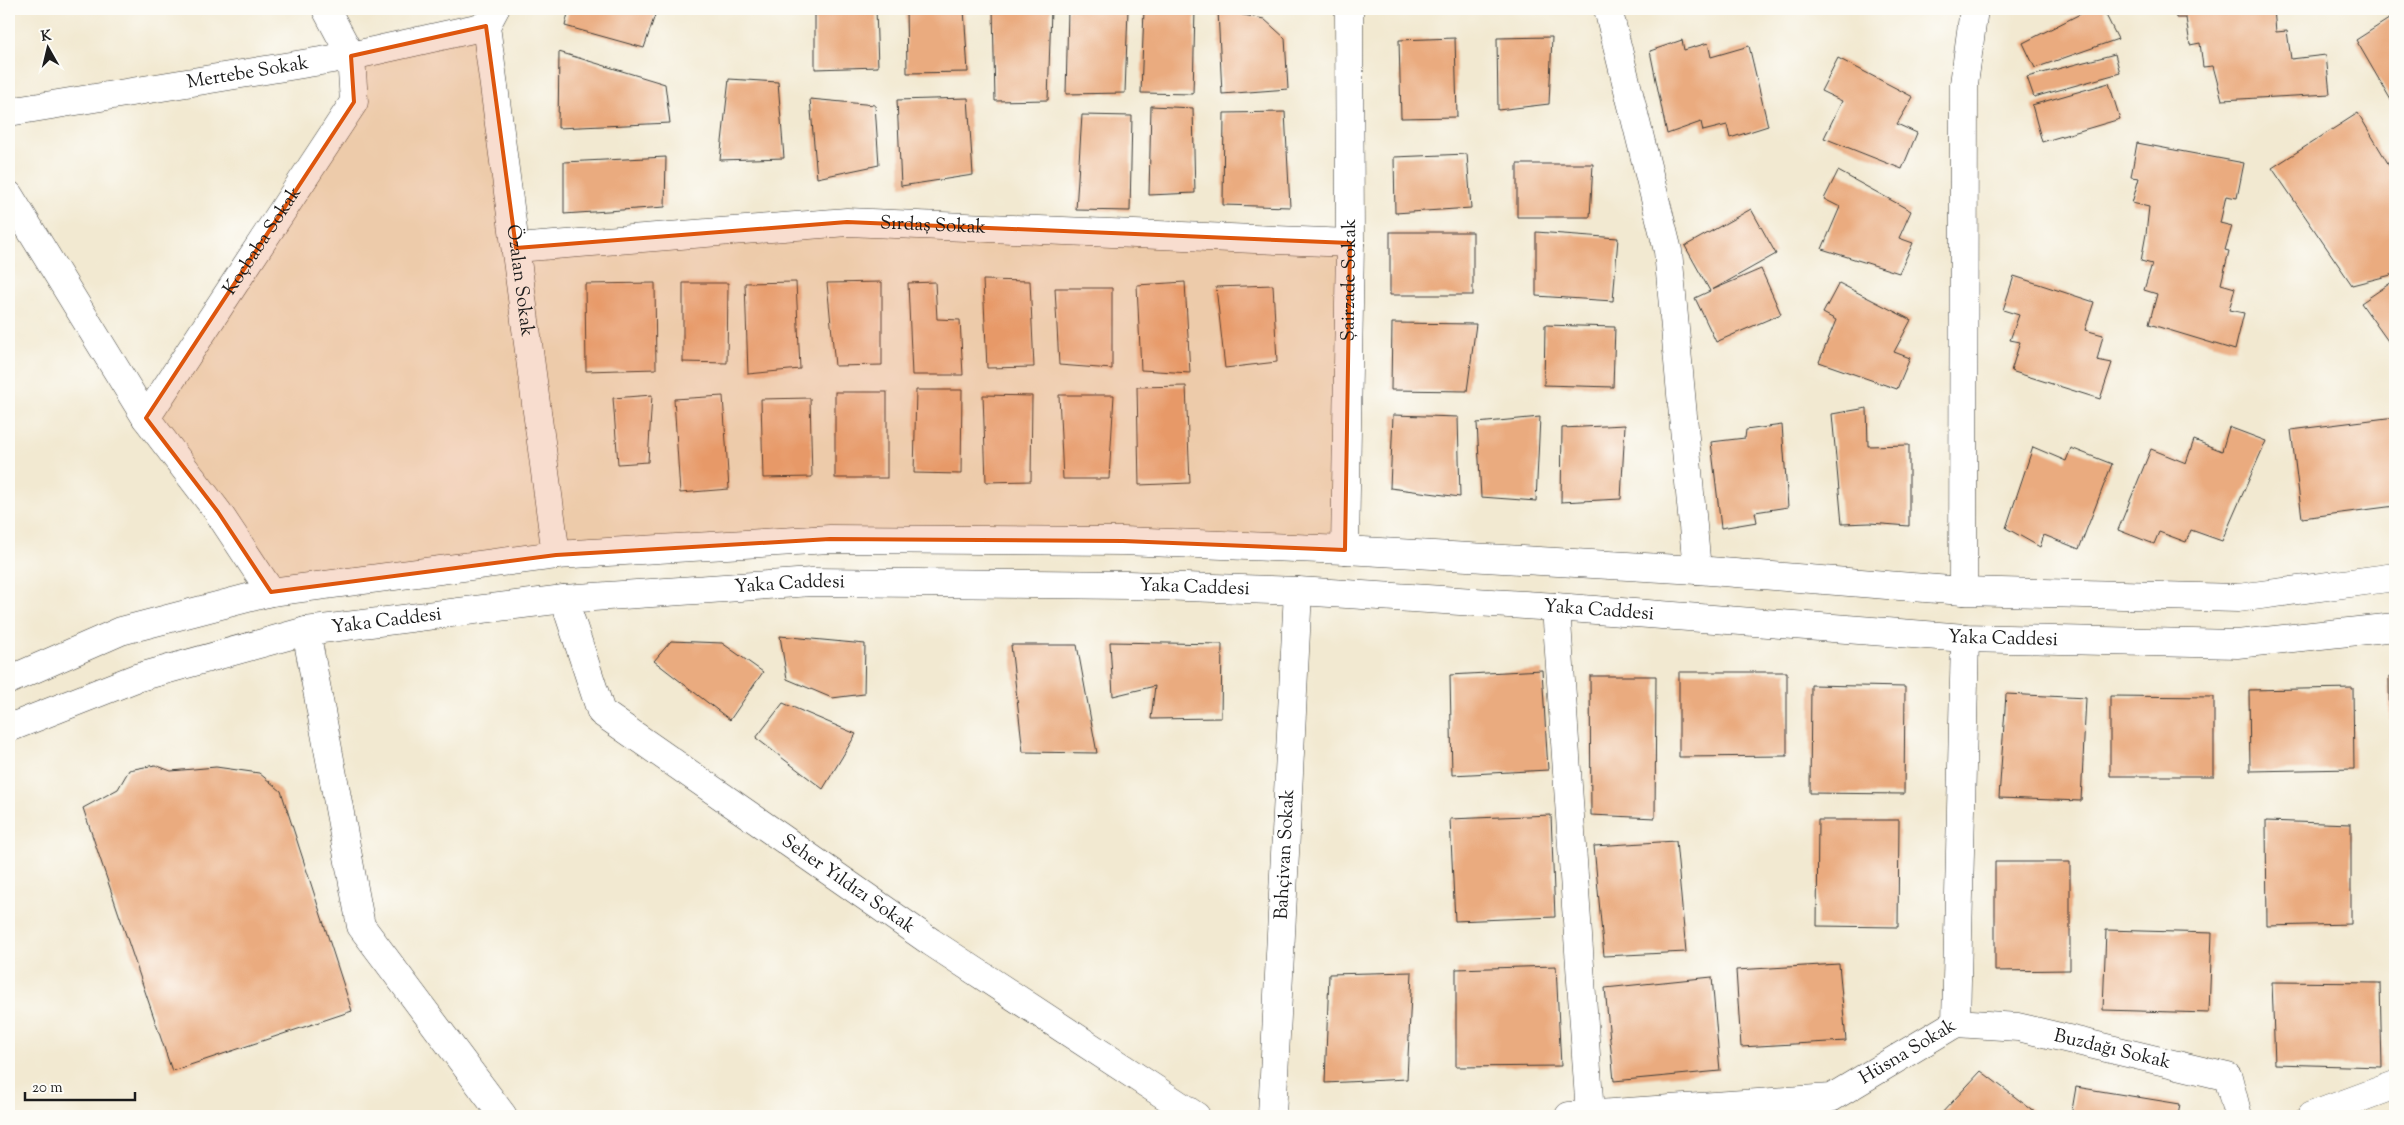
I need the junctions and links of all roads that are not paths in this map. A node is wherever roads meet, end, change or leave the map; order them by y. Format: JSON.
{"nodes":[{"id":1,"x":326,"y":9,"type":"edge"},
{"id":2,"x":1349,"y":9,"type":"edge"},
{"id":3,"x":1608,"y":9,"type":"edge"},
{"id":4,"x":1974,"y":9,"type":"edge"},
{"id":5,"x":491,"y":17,"type":"edge"},
{"id":6,"x":351,"y":56,"type":"junction"},
{"id":7,"x":9,"y":112,"type":"edge"},
{"id":8,"x":9,"y":195,"type":"edge"},
{"id":9,"x":1350,"y":243,"type":"junction"},
{"id":10,"x":516,"y":248,"type":"junction"},
{"id":11,"x":146,"y":418,"type":"junction"},
{"id":12,"x":1346,"y":550,"type":"junction"},
{"id":13,"x":556,"y":555,"type":"junction"},
{"id":14,"x":1697,"y":570,"type":"junction"},
{"id":15,"x":2395,"y":577,"type":"edge"},
{"id":16,"x":272,"y":592,"type":"junction"},
{"id":17,"x":1298,"y":592,"type":"junction"},
{"id":18,"x":1963,"y":592,"type":"junction"},
{"id":19,"x":564,"y":599,"type":"junction"},
{"id":20,"x":1556,"y":608,"type":"junction"},
{"id":21,"x":2395,"y":627,"type":"edge"},
{"id":22,"x":306,"y":631,"type":"junction"},
{"id":23,"x":1965,"y":638,"type":"junction"},
{"id":24,"x":9,"y":680,"type":"edge"},
{"id":25,"x":9,"y":728,"type":"edge"},
{"id":26,"x":1956,"y":1023,"type":"junction"},
{"id":27,"x":2395,"y":1085,"type":"edge"},
{"id":28,"x":1831,"y":1098,"type":"junction"},
{"id":29,"x":503,"y":1116,"type":"edge"},
{"id":30,"x":1196,"y":1116,"type":"edge"},
{"id":31,"x":1272,"y":1116,"type":"edge"},
{"id":32,"x":1580,"y":1116,"type":"edge"},
{"id":33,"x":1811,"y":1116,"type":"edge"},
{"id":34,"x":2238,"y":1116,"type":"edge"},
{"id":35,"x":2311,"y":1116,"type":"edge"}],
"edges":[{"from":1,"to":6,"type":"street"},
{"from":2,"to":9,"type":"street","name":"Şairzade Sokak"},
{"from":3,"to":14,"type":"street"},
{"from":4,"to":18,"type":"street"},
{"from":5,"to":6,"type":"street","name":"Mertebe Sokak"},
{"from":5,"to":10,"type":"street","name":"Özalan Sokak"},
{"from":6,"to":7,"type":"street","name":"Mertebe Sokak"},
{"from":6,"to":11,"type":"street","name":"Koçbaba Sokak"},
{"from":8,"to":11,"type":"street"},
{"from":9,"to":10,"type":"street","name":"Sırdaş Sokak"},
{"from":9,"to":12,"type":"street","name":"Şairzade Sokak"},
{"from":10,"to":13,"type":"street","name":"Özalan Sokak"},
{"from":11,"to":16,"type":"street"},
{"from":12,"to":13,"type":"street"},
{"from":12,"to":14,"type":"street"},
{"from":13,"to":16,"type":"street"},
{"from":14,"to":18,"type":"street"},
{"from":15,"to":18,"type":"street"},
{"from":16,"to":24,"type":"street"},
{"from":17,"to":19,"type":"street","name":"Yaka Caddesi"},
{"from":17,"to":20,"type":"street","name":"Yaka Caddesi"},
{"from":17,"to":31,"type":"street","name":"Bahçivan Sokak"},
{"from":19,"to":22,"type":"street","name":"Yaka Caddesi"},
{"from":19,"to":30,"type":"street","name":"Seher Yıldızı Sokak"},
{"from":20,"to":23,"type":"street","name":"Yaka Caddesi"},
{"from":20,"to":32,"type":"street"},
{"from":21,"to":23,"type":"street","name":"Yaka Caddesi"},
{"from":22,"to":25,"type":"street","name":"Yaka Caddesi"},
{"from":22,"to":29,"type":"street"},
{"from":23,"to":26,"type":"street","name":"Hüsna Sokak"},
{"from":26,"to":28,"type":"street","name":"Hüsna Sokak"},
{"from":26,"to":34,"type":"street","name":"Buzdağı Sokak"},
{"from":27,"to":35,"type":"street"},
{"from":28,"to":32,"type":"street","name":"Hüsna Sokak"},
{"from":28,"to":33,"type":"street"}]}
